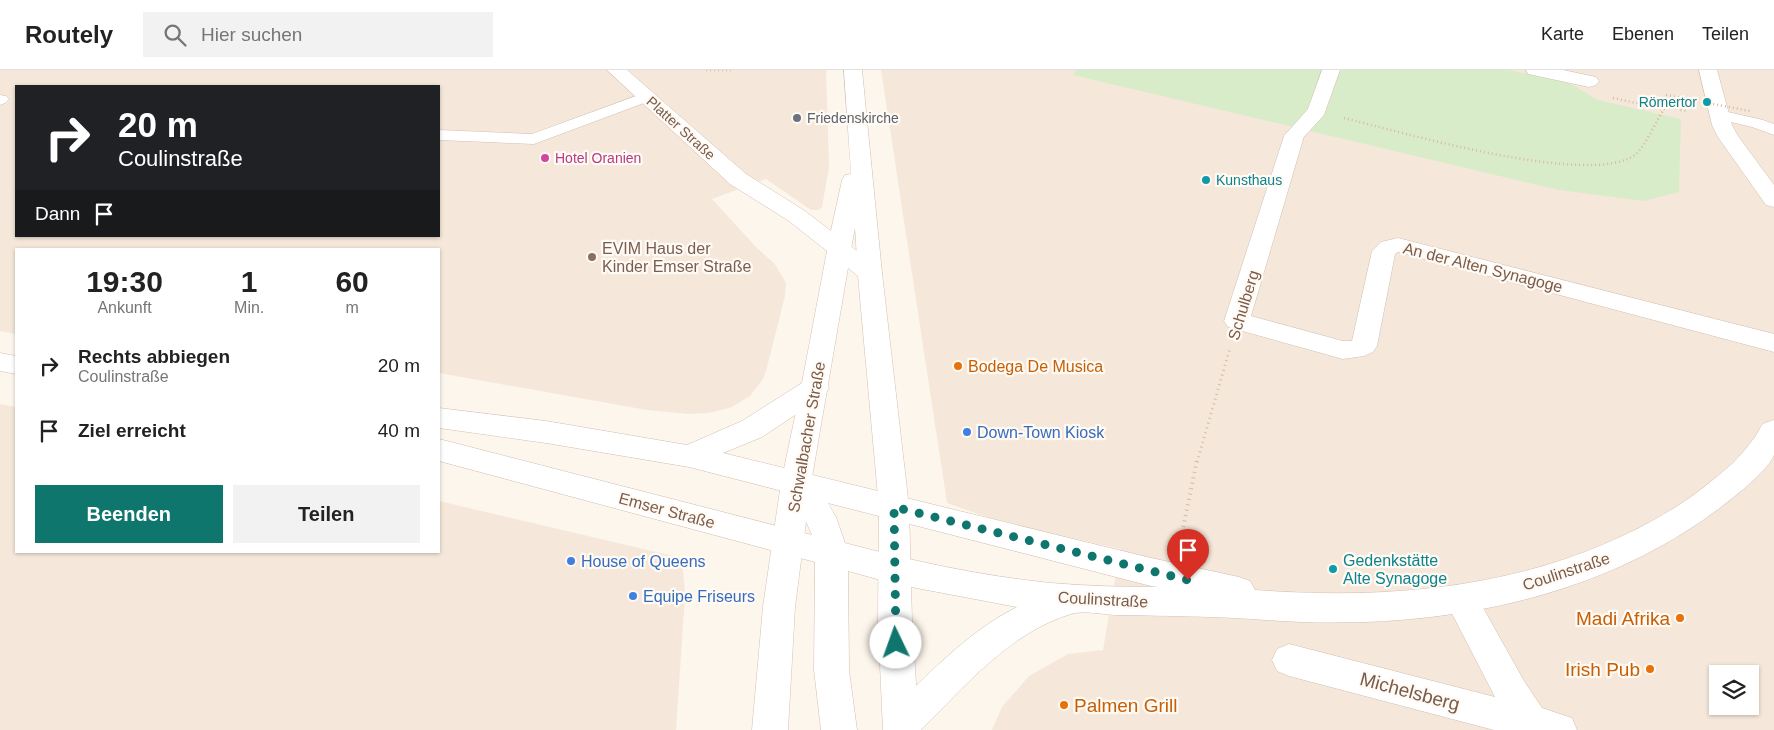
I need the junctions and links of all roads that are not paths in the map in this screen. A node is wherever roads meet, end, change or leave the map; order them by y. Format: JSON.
{"nodes":[{"id":1,"x":616,"y":70,"type":"edge"},
{"id":2,"x":853,"y":70,"type":"edge"},
{"id":3,"x":1331,"y":70,"type":"edge"},
{"id":4,"x":1535,"y":70,"type":"edge"},
{"id":5,"x":1708,"y":70,"type":"edge"},
{"id":6,"x":1589,"y":81,"type":"road end"},
{"id":7,"x":647,"y":97,"type":"junction"},
{"id":8,"x":1719,"y":116,"type":"junction"},
{"id":9,"x":1774,"y":130,"type":"edge"},
{"id":10,"x":440,"y":135,"type":"edge"},
{"id":11,"x":859,"y":146,"type":"junction"},
{"id":12,"x":1774,"y":200,"type":"edge"},
{"id":13,"x":837,"y":259,"type":"junction"},
{"id":14,"x":870,"y":273,"type":"junction"},
{"id":15,"x":1238,"y":321,"type":"joint"},
{"id":16,"x":1774,"y":343,"type":"edge"},
{"id":17,"x":0,"y":362,"type":"edge"},
{"id":18,"x":15,"y":365,"type":"edge"},
{"id":19,"x":815,"y":388,"type":"junction"},
{"id":20,"x":440,"y":418,"type":"edge"},
{"id":21,"x":1774,"y":430,"type":"edge"},
{"id":22,"x":440,"y":450,"type":"edge"},
{"id":23,"x":689,"y":456,"type":"junction"},
{"id":24,"x":796,"y":483,"type":"junction"},
{"id":25,"x":894,"y":507,"type":"junction"},
{"id":26,"x":788,"y":542,"type":"junction"},
{"id":27,"x":832,"y":554,"type":"junction"},
{"id":28,"x":894,"y":570,"type":"junction"},
{"id":29,"x":1075,"y":599,"type":"junction"},
{"id":30,"x":1462,"y":600,"type":"junction"},
{"id":31,"x":1314,"y":608,"type":"junction"},
{"id":32,"x":1290,"y":660,"type":"dead end"},
{"id":33,"x":1545,"y":726,"type":"edge"},
{"id":34,"x":901,"y":728,"type":"edge"},
{"id":35,"x":770,"y":730,"type":"edge"},
{"id":36,"x":839,"y":730,"type":"edge"}],
"edges":[{"from":1,"to":7,"type":"street","name":"Platter Straße"},
{"from":2,"to":11,"type":"street","name":"Schwalbacher Straße"},
{"from":3,"to":15,"type":"street","name":"Schulberg"},
{"from":4,"to":6,"type":"street"},
{"from":5,"to":8,"type":"street"},
{"from":7,"to":10,"type":"lane"},
{"from":7,"to":13,"type":"street","name":"Platter Straße"},
{"from":8,"to":9,"type":"lane"},
{"from":8,"to":12,"type":"street"},
{"from":11,"to":13,"type":"street","name":"Schwalbacher Straße"},
{"from":11,"to":14,"type":"street","name":"Schwalbacher Straße"},
{"from":13,"to":14,"type":"street","name":"Platter Straße"},
{"from":13,"to":19,"type":"street","name":"Schwalbacher Straße"},
{"from":14,"to":25,"type":"street","name":"Schwalbacher Straße"},
{"from":15,"to":16,"type":"street","name":"An der Alten Synagoge"},
{"from":17,"to":18,"type":"street"},
{"from":19,"to":23,"type":"street"},
{"from":19,"to":24,"type":"street","name":"Schwalbacher Straße"},
{"from":20,"to":23,"type":"street"},
{"from":21,"to":30,"type":"street","name":"Coulinstraße"},
{"from":22,"to":26,"type":"street","name":"Emser Straße"},
{"from":23,"to":24,"type":"street"},
{"from":24,"to":25,"type":"street","name":"Coulinstraße"},
{"from":24,"to":26,"type":"street","name":"Schwalbacher Straße"},
{"from":24,"to":27,"type":"street"},
{"from":25,"to":28,"type":"street","name":"Schwalbacher Straße"},
{"from":25,"to":31,"type":"street","name":"Coulinstraße"},
{"from":26,"to":27,"type":"street","name":"Emser Straße"},
{"from":26,"to":35,"type":"street","name":"Schwalbacher Straße"},
{"from":27,"to":28,"type":"street","name":"Emser Straße"},
{"from":27,"to":36,"type":"street"},
{"from":28,"to":29,"type":"street","name":"Coulinstraße"},
{"from":28,"to":34,"type":"street","name":"Schwalbacher Straße"},
{"from":29,"to":31,"type":"street","name":"Coulinstraße"},
{"from":29,"to":34,"type":"street"},
{"from":30,"to":31,"type":"street","name":"Coulinstraße"},
{"from":30,"to":33,"type":"street","name":"Michelsberg"},
{"from":32,"to":33,"type":"street","name":"Michelsberg"}]}
